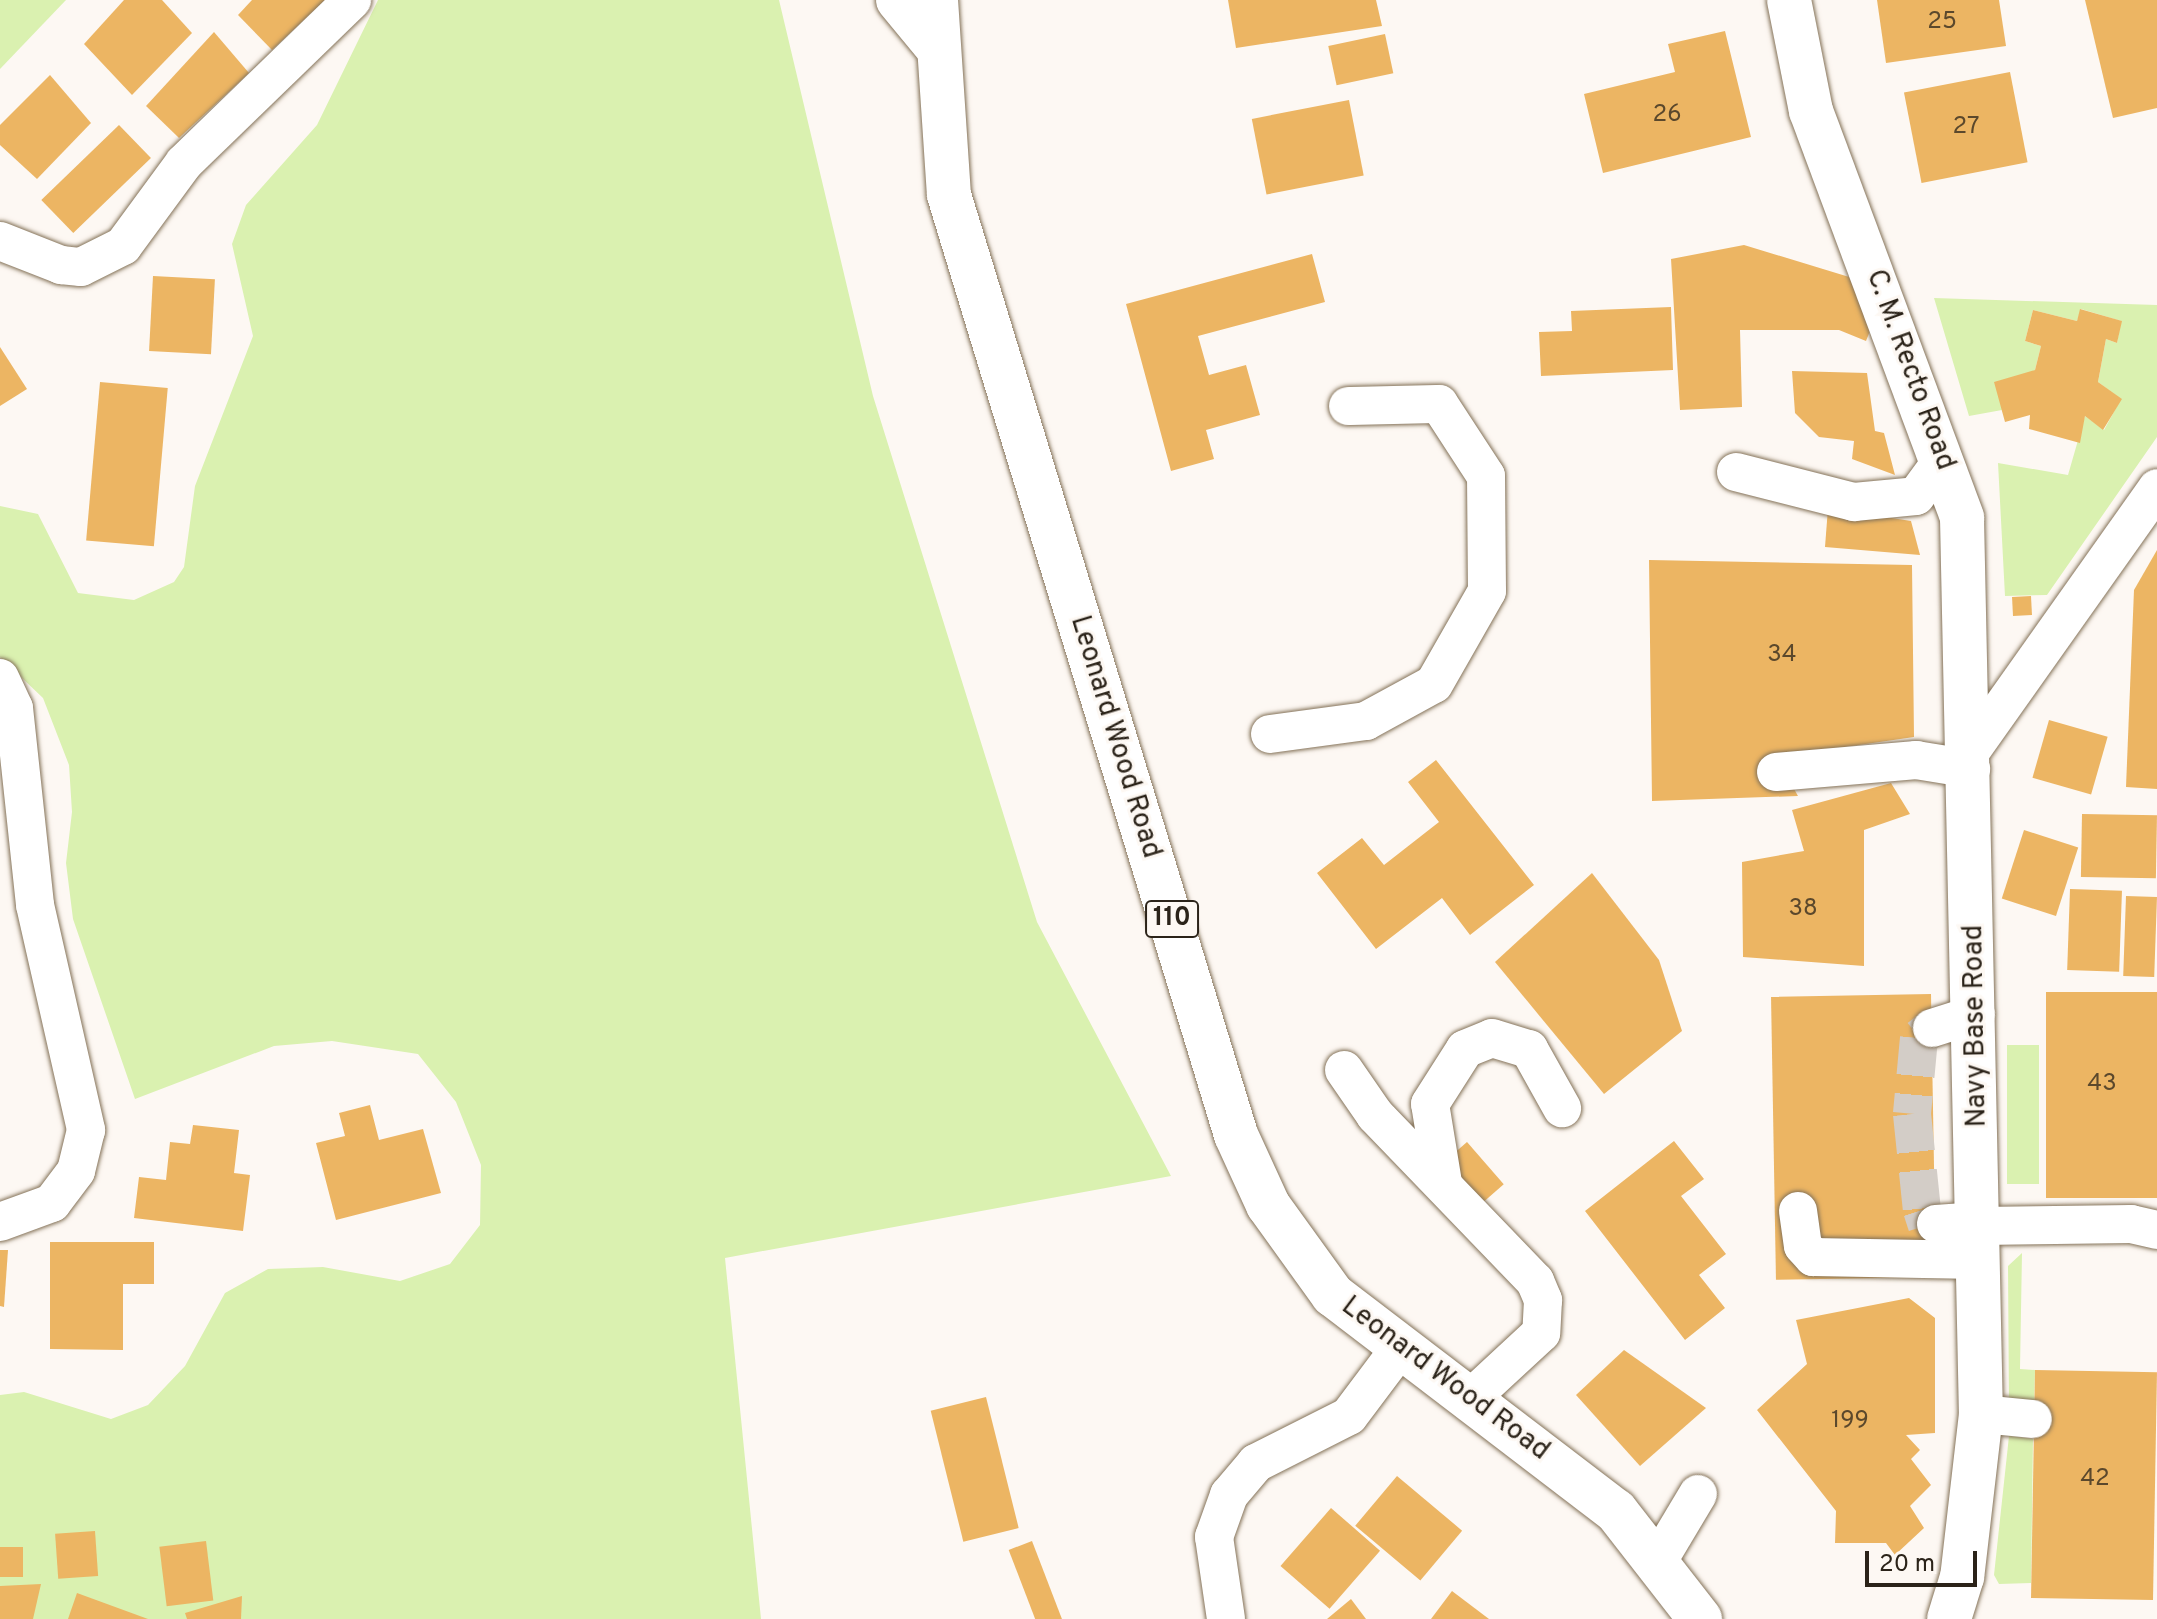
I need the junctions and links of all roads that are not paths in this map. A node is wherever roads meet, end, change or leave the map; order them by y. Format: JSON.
{"nodes":[{"id":1,"x":352,"y":0,"type":"edge"},
{"id":2,"x":898,"y":0,"type":"edge"},
{"id":3,"x":936,"y":0,"type":"edge"},
{"id":4,"x":1789,"y":0,"type":"edge"},
{"id":5,"x":936,"y":46,"type":"junction"},
{"id":6,"x":0,"y":241,"type":"edge"},
{"id":7,"x":1348,"y":406,"type":"dead end"},
{"id":8,"x":1943,"y":459,"type":"junction"},
{"id":9,"x":1736,"y":472,"type":"dead end"},
{"id":10,"x":2157,"y":488,"type":"edge"},
{"id":11,"x":0,"y":678,"type":"edge"},
{"id":12,"x":1270,"y":734,"type":"dead end"},
{"id":13,"x":1971,"y":760,"type":"junction"},
{"id":14,"x":1776,"y":772,"type":"dead end"},
{"id":15,"x":1976,"y":1014,"type":"junction"},
{"id":16,"x":1932,"y":1028,"type":"dead end"},
{"id":17,"x":1344,"y":1070,"type":"dead end"},
{"id":18,"x":1562,"y":1108,"type":"dead end"},
{"id":19,"x":1443,"y":1183,"type":"junction"},
{"id":20,"x":1798,"y":1211,"type":"dead end"},
{"id":21,"x":0,"y":1222,"type":"edge"},
{"id":22,"x":1936,"y":1224,"type":"dead end"},
{"id":23,"x":2157,"y":1230,"type":"edge"},
{"id":24,"x":1979,"y":1236,"type":"junction"},
{"id":25,"x":1400,"y":1348,"type":"junction"},
{"id":26,"x":1472,"y":1397,"type":"junction"},
{"id":27,"x":1981,"y":1414,"type":"junction"},
{"id":28,"x":2033,"y":1419,"type":"dead end"},
{"id":29,"x":1698,"y":1494,"type":"dead end"},
{"id":30,"x":1658,"y":1561,"type":"junction"},
{"id":31,"x":1226,"y":1619,"type":"edge"},
{"id":32,"x":1700,"y":1619,"type":"edge"},
{"id":33,"x":1949,"y":1619,"type":"edge"}],
"edges":[{"from":1,"to":6,"type":"street"},
{"from":2,"to":5,"type":"main road"},
{"from":3,"to":5,"type":"main road","name":"Leonard Wood Road","number":"110"},
{"from":4,"to":8,"type":"main road","name":"C. M. Recto Road"},
{"from":5,"to":25,"type":"main road","name":"Leonard Wood Road","number":"110"},
{"from":7,"to":12,"type":"street"},
{"from":8,"to":9,"type":"street"},
{"from":8,"to":13,"type":"main road","name":"C. M. Recto Road"},
{"from":10,"to":13,"type":"street"},
{"from":11,"to":21,"type":"street"},
{"from":13,"to":14,"type":"street"},
{"from":13,"to":15,"type":"main road","name":"Navy Base Road"},
{"from":15,"to":16,"type":"street"},
{"from":15,"to":24,"type":"main road","name":"Navy Base Road"},
{"from":17,"to":19,"type":"street"},
{"from":18,"to":19,"type":"street"},
{"from":19,"to":26,"type":"street"},
{"from":20,"to":24,"type":"street"},
{"from":22,"to":24,"type":"street"},
{"from":23,"to":24,"type":"street"},
{"from":24,"to":27,"type":"main road","name":"Navy Base Road"},
{"from":25,"to":26,"type":"main road","name":"Leonard Wood Road","number":"110"},
{"from":25,"to":31,"type":"street"},
{"from":26,"to":30,"type":"main road","name":"Leonard Wood Road","number":"110"},
{"from":27,"to":28,"type":"street"},
{"from":27,"to":33,"type":"main road","name":"Navy Base Road"},
{"from":29,"to":30,"type":"street"},
{"from":30,"to":32,"type":"main road","name":"Leonard Wood Road","number":"110"}]}
